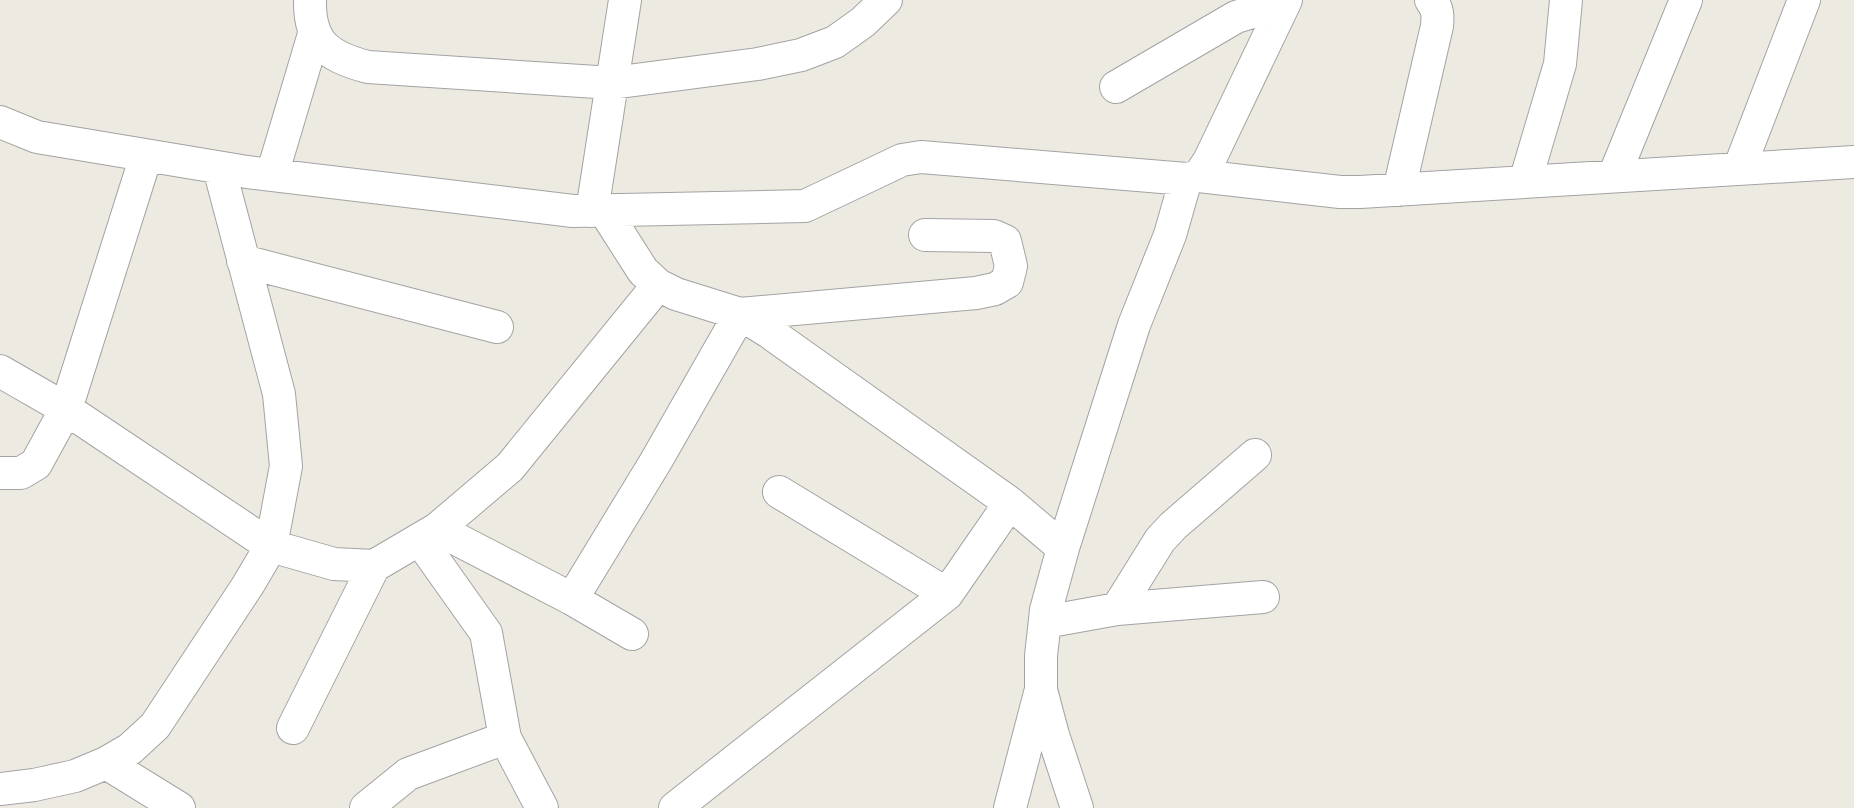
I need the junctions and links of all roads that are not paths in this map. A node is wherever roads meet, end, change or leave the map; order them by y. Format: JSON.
{"nodes":[{"id":1,"x":310,"y":0,"type":"edge"},
{"id":2,"x":625,"y":0,"type":"edge"},
{"id":3,"x":886,"y":0,"type":"edge"},
{"id":4,"x":1431,"y":0,"type":"edge"},
{"id":5,"x":1566,"y":0,"type":"edge"},
{"id":6,"x":1686,"y":0,"type":"edge"},
{"id":7,"x":1804,"y":0,"type":"edge"},
{"id":8,"x":1283,"y":5,"type":"edge"},
{"id":9,"x":314,"y":34,"type":"junction"},
{"id":10,"x":612,"y":83,"type":"junction"},
{"id":11,"x":1116,"y":87,"type":"dead end"},
{"id":12,"x":0,"y":122,"type":"edge"},
{"id":13,"x":146,"y":156,"type":"junction"},
{"id":14,"x":1854,"y":162,"type":"edge"},
{"id":15,"x":219,"y":168,"type":"junction"},
{"id":16,"x":1739,"y":169,"type":"junction"},
{"id":17,"x":272,"y":175,"type":"junction"},
{"id":18,"x":1614,"y":176,"type":"junction"},
{"id":19,"x":1193,"y":177,"type":"junction"},
{"id":20,"x":1525,"y":182,"type":"junction"},
{"id":21,"x":1399,"y":190,"type":"junction"},
{"id":22,"x":598,"y":210,"type":"junction"},
{"id":23,"x":925,"y":235,"type":"dead end"},
{"id":24,"x":243,"y":261,"type":"junction"},
{"id":25,"x":658,"y":285,"type":"junction"},
{"id":26,"x":740,"y":314,"type":"junction"},
{"id":27,"x":497,"y":327,"type":"dead end"},
{"id":28,"x":0,"y":370,"type":"edge"},
{"id":29,"x":66,"y":409,"type":"junction"},
{"id":30,"x":1255,"y":455,"type":"dead end"},
{"id":31,"x":0,"y":473,"type":"edge"},
{"id":32,"x":779,"y":492,"type":"dead end"},
{"id":33,"x":1010,"y":503,"type":"junction"},
{"id":34,"x":429,"y":535,"type":"junction"},
{"id":35,"x":271,"y":546,"type":"junction"},
{"id":36,"x":1063,"y":548,"type":"junction"},
{"id":37,"x":374,"y":566,"type":"junction"},
{"id":38,"x":947,"y":594,"type":"junction"},
{"id":39,"x":1263,"y":597,"type":"dead end"},
{"id":40,"x":572,"y":599,"type":"junction"},
{"id":41,"x":1117,"y":609,"type":"junction"},
{"id":42,"x":1045,"y":622,"type":"junction"},
{"id":43,"x":632,"y":634,"type":"dead end"},
{"id":44,"x":1041,"y":690,"type":"junction"},
{"id":45,"x":293,"y":728,"type":"dead end"},
{"id":46,"x":505,"y":738,"type":"junction"},
{"id":47,"x":106,"y":763,"type":"junction"},
{"id":48,"x":0,"y":789,"type":"edge"},
{"id":49,"x":179,"y":808,"type":"edge"},
{"id":50,"x":366,"y":808,"type":"edge"},
{"id":51,"x":542,"y":808,"type":"edge"},
{"id":52,"x":675,"y":808,"type":"edge"},
{"id":53,"x":1010,"y":808,"type":"edge"},
{"id":54,"x":1077,"y":808,"type":"edge"}],
"edges":[{"from":1,"to":9,"type":"street"},
{"from":2,"to":10,"type":"street"},
{"from":3,"to":10,"type":"street"},
{"from":4,"to":21,"type":"street"},
{"from":5,"to":20,"type":"street"},
{"from":6,"to":18,"type":"street"},
{"from":7,"to":16,"type":"street"},
{"from":8,"to":11,"type":"street"},
{"from":8,"to":19,"type":"street"},
{"from":9,"to":10,"type":"street"},
{"from":9,"to":17,"type":"street"},
{"from":10,"to":22,"type":"street"},
{"from":12,"to":13,"type":"street"},
{"from":13,"to":15,"type":"street"},
{"from":13,"to":29,"type":"street"},
{"from":14,"to":16,"type":"street"},
{"from":15,"to":17,"type":"street"},
{"from":15,"to":24,"type":"street"},
{"from":16,"to":18,"type":"street"},
{"from":17,"to":22,"type":"street"},
{"from":18,"to":20,"type":"street"},
{"from":19,"to":21,"type":"street"},
{"from":19,"to":22,"type":"street"},
{"from":19,"to":36,"type":"street"},
{"from":20,"to":21,"type":"street"},
{"from":22,"to":25,"type":"street"},
{"from":23,"to":26,"type":"street"},
{"from":24,"to":27,"type":"street"},
{"from":24,"to":35,"type":"street"},
{"from":25,"to":26,"type":"street"},
{"from":25,"to":34,"type":"street"},
{"from":26,"to":33,"type":"street"},
{"from":26,"to":40,"type":"street"},
{"from":28,"to":29,"type":"street"},
{"from":29,"to":31,"type":"street"},
{"from":29,"to":35,"type":"street"},
{"from":30,"to":41,"type":"street"},
{"from":32,"to":38,"type":"street"},
{"from":33,"to":36,"type":"street"},
{"from":33,"to":38,"type":"street"},
{"from":34,"to":37,"type":"street"},
{"from":34,"to":40,"type":"street"},
{"from":34,"to":46,"type":"street"},
{"from":35,"to":37,"type":"street"},
{"from":35,"to":47,"type":"street"},
{"from":36,"to":42,"type":"street"},
{"from":37,"to":45,"type":"street"},
{"from":38,"to":52,"type":"street"},
{"from":39,"to":41,"type":"street"},
{"from":40,"to":43,"type":"street"},
{"from":41,"to":42,"type":"street"},
{"from":42,"to":44,"type":"street"},
{"from":44,"to":53,"type":"street"},
{"from":44,"to":54,"type":"street"},
{"from":46,"to":50,"type":"street"},
{"from":46,"to":51,"type":"street"},
{"from":47,"to":48,"type":"street"},
{"from":47,"to":49,"type":"street"}]}
